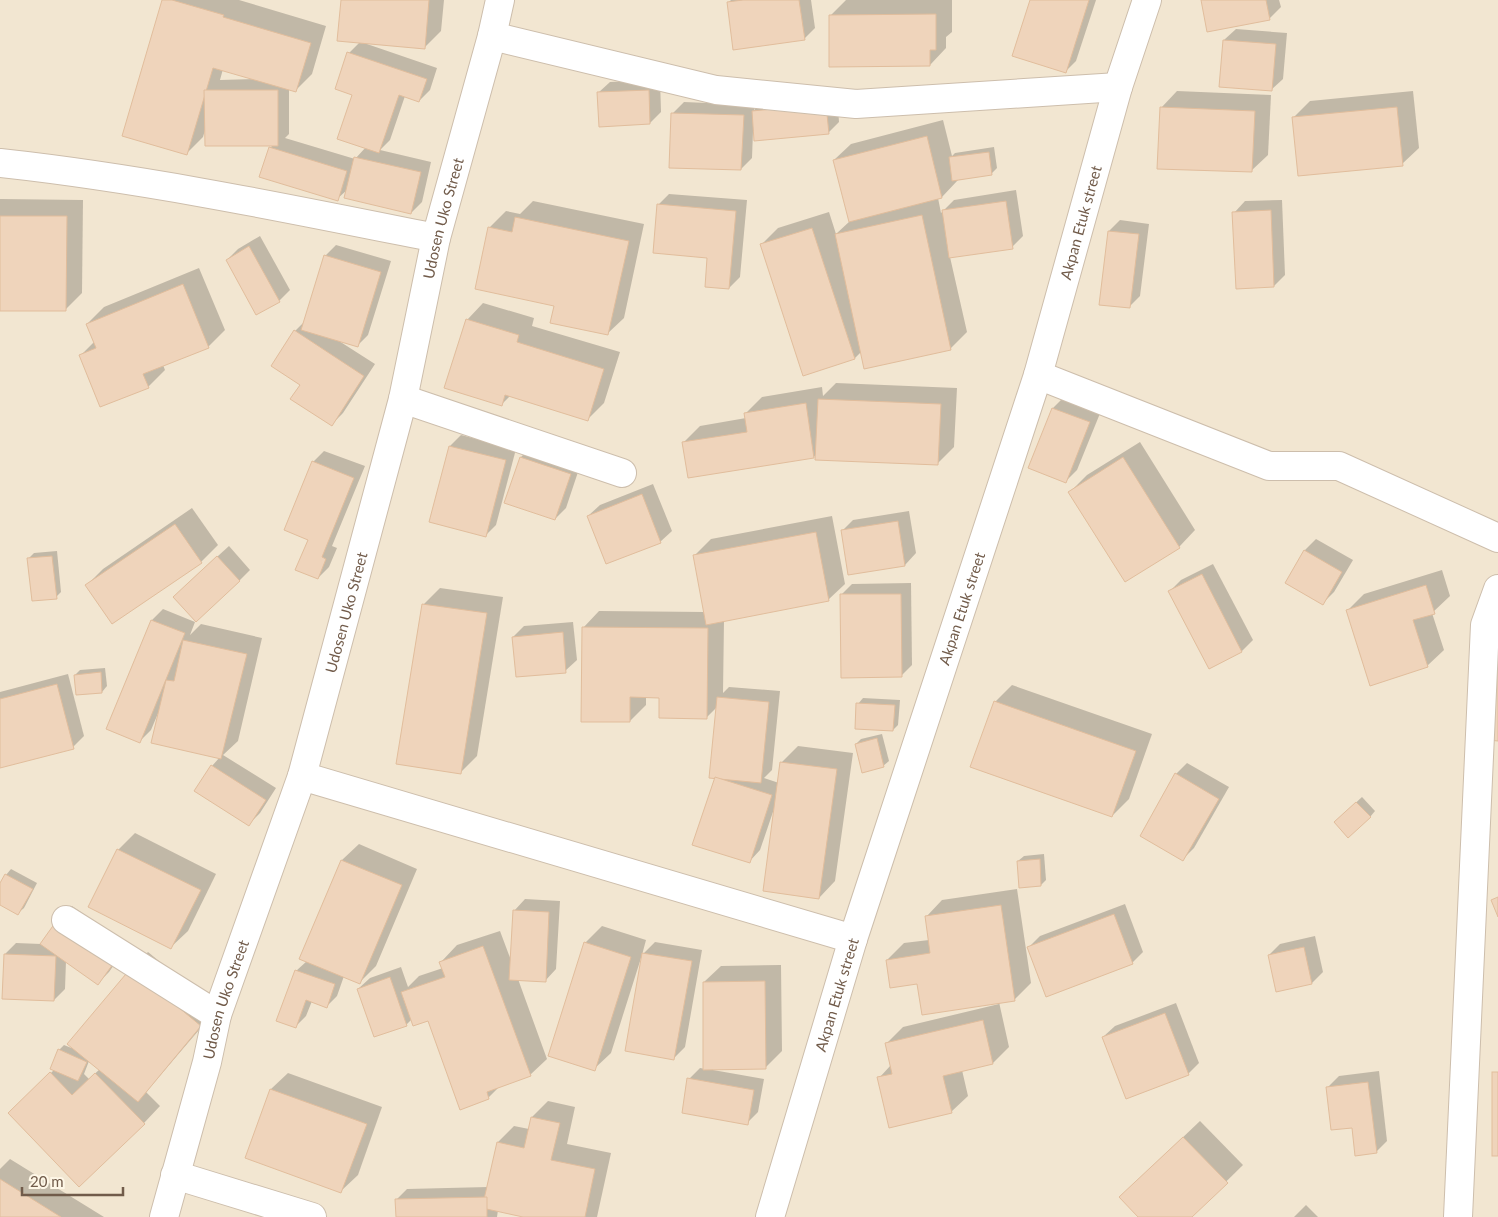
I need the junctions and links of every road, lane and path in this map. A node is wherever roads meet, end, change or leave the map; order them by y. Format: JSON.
{"nodes":[{"id":1,"x":500,"y":0,"type":"edge"},
{"id":2,"x":1147,"y":0,"type":"edge"},
{"id":3,"x":492,"y":36,"type":"junction"},
{"id":4,"x":1118,"y":87,"type":"junction"},
{"id":5,"x":0,"y":163,"type":"edge"},
{"id":6,"x":436,"y":238,"type":"junction"},
{"id":7,"x":1038,"y":376,"type":"junction"},
{"id":8,"x":403,"y":399,"type":"junction"},
{"id":9,"x":622,"y":473,"type":"dead end"},
{"id":10,"x":1498,"y":538,"type":"edge"},
{"id":11,"x":1498,"y":589,"type":"edge"},
{"id":12,"x":302,"y":776,"type":"junction"},
{"id":13,"x":66,"y":920,"type":"dead end"},
{"id":14,"x":853,"y":939,"type":"junction"},
{"id":15,"x":218,"y":1015,"type":"junction"},
{"id":16,"x":175,"y":1176,"type":"junction"},
{"id":17,"x":164,"y":1217,"type":"edge"},
{"id":18,"x":312,"y":1217,"type":"edge"},
{"id":19,"x":770,"y":1217,"type":"edge"},
{"id":20,"x":1458,"y":1217,"type":"edge"}],
"edges":[{"from":1,"to":3,"type":"street","name":"Udosen Uko Street"},
{"from":2,"to":4,"type":"street","name":"Akpan Etuk street"},
{"from":3,"to":4,"type":"street"},
{"from":3,"to":6,"type":"street","name":"Udosen Uko Street"},
{"from":4,"to":7,"type":"street","name":"Akpan Etuk street"},
{"from":5,"to":6,"type":"street"},
{"from":6,"to":8,"type":"street","name":"Udosen Uko Street"},
{"from":7,"to":10,"type":"street"},
{"from":7,"to":14,"type":"street","name":"Akpan Etuk street"},
{"from":8,"to":9,"type":"street"},
{"from":8,"to":12,"type":"street","name":"Udosen Uko Street"},
{"from":11,"to":20,"type":"street"},
{"from":12,"to":14,"type":"street"},
{"from":12,"to":15,"type":"street","name":"Udosen Uko Street"},
{"from":13,"to":15,"type":"street"},
{"from":14,"to":19,"type":"street","name":"Akpan Etuk street"},
{"from":15,"to":16,"type":"street","name":"Udosen Uko Street"},
{"from":16,"to":17,"type":"street","name":"Udosen Uko Street"},
{"from":16,"to":18,"type":"street"}]}
